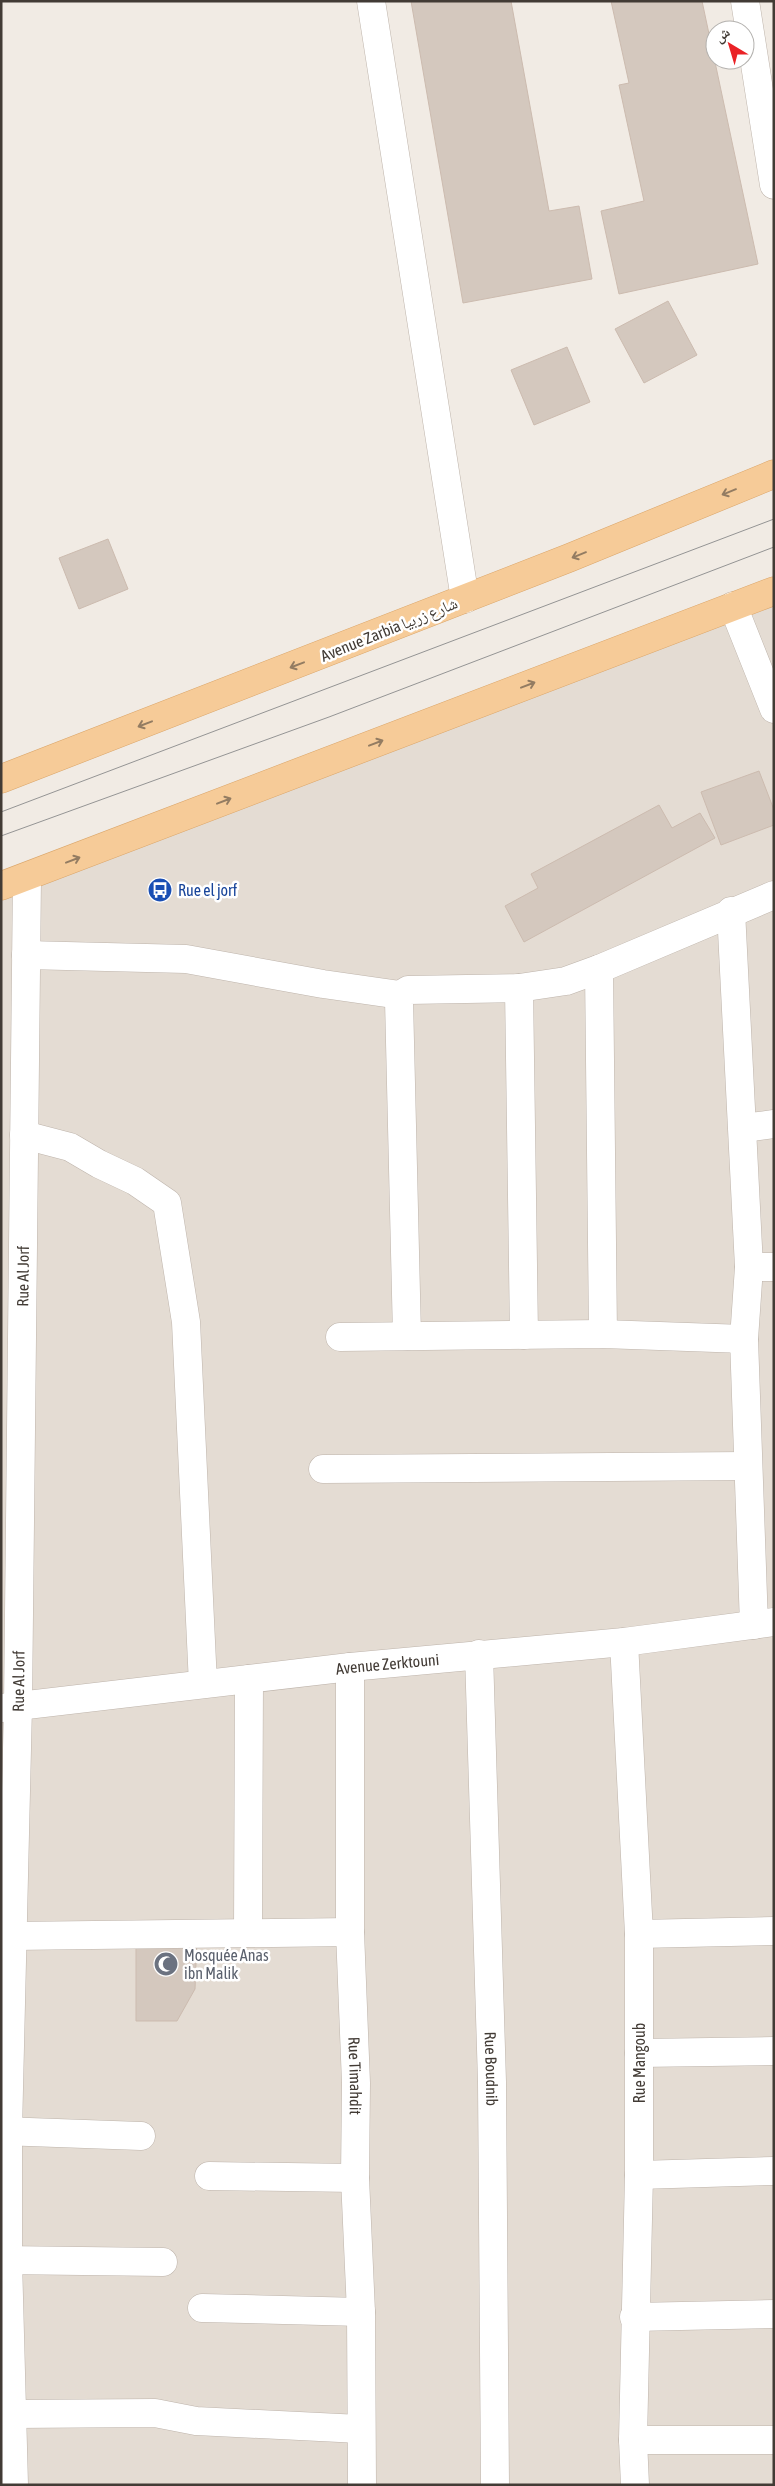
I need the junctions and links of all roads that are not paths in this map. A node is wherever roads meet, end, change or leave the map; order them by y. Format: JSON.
{"nodes":[{"id":1,"x":372,"y":1,"type":"edge"},
{"id":2,"x":745,"y":1,"type":"edge"},
{"id":3,"x":774,"y":185,"type":"edge"},
{"id":4,"x":774,"y":474,"type":"edge"},
{"id":5,"x":774,"y":591,"type":"edge"},
{"id":6,"x":465,"y":599,"type":"junction"},
{"id":7,"x":733,"y":606,"type":"junction"},
{"id":8,"x":774,"y":709,"type":"edge"},
{"id":9,"x":1,"y":779,"type":"edge"},
{"id":10,"x":27,"y":877,"type":"junction"},
{"id":11,"x":1,"y":886,"type":"edge"},
{"id":12,"x":774,"y":895,"type":"edge"},
{"id":13,"x":731,"y":912,"type":"junction"},
{"id":14,"x":26,"y":955,"type":"junction"},
{"id":15,"x":599,"y":970,"type":"junction"},
{"id":16,"x":519,"y":988,"type":"junction"},
{"id":17,"x":400,"y":995,"type":"junction"},
{"id":18,"x":774,"y":1124,"type":"edge"},
{"id":19,"x":743,"y":1128,"type":"junction"},
{"id":20,"x":24,"y":1135,"type":"junction"},
{"id":21,"x":761,"y":1267,"type":"edge"},
{"id":22,"x":603,"y":1334,"type":"junction"},
{"id":23,"x":524,"y":1335,"type":"junction"},
{"id":24,"x":407,"y":1336,"type":"junction"},
{"id":25,"x":340,"y":1337,"type":"dead end"},
{"id":26,"x":744,"y":1339,"type":"junction"},
{"id":27,"x":747,"y":1466,"type":"junction"},
{"id":28,"x":323,"y":1469,"type":"dead end"},
{"id":29,"x":764,"y":1623,"type":"edge"},
{"id":30,"x":624,"y":1642,"type":"junction"},
{"id":31,"x":479,"y":1654,"type":"junction"},
{"id":32,"x":350,"y":1667,"type":"junction"},
{"id":33,"x":249,"y":1679,"type":"junction"},
{"id":34,"x":204,"y":1684,"type":"junction"},
{"id":35,"x":10,"y":1707,"type":"edge"},
{"id":36,"x":350,"y":1932,"type":"junction"},
{"id":37,"x":774,"y":1932,"type":"edge"},
{"id":38,"x":248,"y":1934,"type":"junction"},
{"id":39,"x":639,"y":1934,"type":"junction"},
{"id":40,"x":12,"y":1936,"type":"junction"},
{"id":41,"x":774,"y":2051,"type":"edge"},
{"id":42,"x":639,"y":2053,"type":"junction"},
{"id":43,"x":4,"y":2131,"type":"edge"},
{"id":44,"x":141,"y":2136,"type":"dead end"},
{"id":45,"x":774,"y":2171,"type":"edge"},
{"id":46,"x":639,"y":2175,"type":"junction"},
{"id":47,"x":209,"y":2176,"type":"dead end"},
{"id":48,"x":355,"y":2178,"type":"junction"},
{"id":49,"x":5,"y":2260,"type":"edge"},
{"id":50,"x":163,"y":2262,"type":"dead end"},
{"id":51,"x":202,"y":2308,"type":"dead end"},
{"id":52,"x":361,"y":2312,"type":"junction"},
{"id":53,"x":774,"y":2314,"type":"edge"},
{"id":54,"x":634,"y":2317,"type":"junction"},
{"id":55,"x":9,"y":2421,"type":"edge"},
{"id":56,"x":360,"y":2429,"type":"junction"},
{"id":57,"x":633,"y":2440,"type":"junction"},
{"id":58,"x":774,"y":2440,"type":"edge"},
{"id":59,"x":14,"y":2485,"type":"edge"},
{"id":60,"x":362,"y":2485,"type":"edge"},
{"id":61,"x":495,"y":2485,"type":"edge"},
{"id":62,"x":635,"y":2485,"type":"edge"}],
"edges":[{"from":1,"to":6,"type":"street"},
{"from":2,"to":3,"type":"street"},
{"from":4,"to":6,"type":"main road","name":"Avenue Zarbia شارع زربيا","one_way":true},
{"from":5,"to":7,"type":"main road"},
{"from":6,"to":9,"type":"main road","name":"Avenue Zarbia شارع زربيا","one_way":true},
{"from":7,"to":8,"type":"street"},
{"from":10,"to":7,"type":"main road","one_way":true},
{"from":10,"to":11,"type":"main road"},
{"from":10,"to":14,"type":"street","name":"Rue Al Jorf"},
{"from":12,"to":13,"type":"street"},
{"from":13,"to":15,"type":"street"},
{"from":13,"to":19,"type":"street"},
{"from":14,"to":17,"type":"street"},
{"from":14,"to":20,"type":"street","name":"Rue Al Jorf"},
{"from":15,"to":16,"type":"street"},
{"from":15,"to":22,"type":"street"},
{"from":16,"to":17,"type":"street"},
{"from":16,"to":23,"type":"street"},
{"from":17,"to":24,"type":"street"},
{"from":18,"to":19,"type":"street"},
{"from":19,"to":21,"type":"street"},
{"from":20,"to":34,"type":"street"},
{"from":20,"to":35,"type":"street","name":"Rue Al Jorf"},
{"from":21,"to":26,"type":"street"},
{"from":22,"to":23,"type":"street"},
{"from":22,"to":26,"type":"street"},
{"from":23,"to":24,"type":"street"},
{"from":24,"to":25,"type":"street"},
{"from":26,"to":27,"type":"street"},
{"from":27,"to":28,"type":"street"},
{"from":27,"to":29,"type":"street"},
{"from":29,"to":30,"type":"street","name":"Avenue Zerktouni"},
{"from":30,"to":31,"type":"street","name":"Avenue Zerktouni"},
{"from":30,"to":39,"type":"street","name":"Rue Mangoub"},
{"from":31,"to":32,"type":"street","name":"Avenue Zerktouni"},
{"from":31,"to":61,"type":"street","name":"Rue Boudnib"},
{"from":32,"to":33,"type":"street","name":"Avenue Zerktouni"},
{"from":32,"to":36,"type":"street","name":"Rue Timahdit"},
{"from":33,"to":34,"type":"street","name":"Avenue Zerktouni"},
{"from":33,"to":38,"type":"street"},
{"from":34,"to":35,"type":"street","name":"Avenue Zerktouni"},
{"from":35,"to":40,"type":"street","name":"Rue Al Jorf"},
{"from":36,"to":38,"type":"street"},
{"from":36,"to":48,"type":"street","name":"Rue Timahdit"},
{"from":37,"to":39,"type":"street"},
{"from":38,"to":40,"type":"street"},
{"from":39,"to":42,"type":"street","name":"Rue Mangoub"},
{"from":40,"to":43,"type":"street","name":"Rue Al Jorf"},
{"from":41,"to":42,"type":"street"},
{"from":42,"to":46,"type":"street","name":"Rue Mangoub"},
{"from":43,"to":44,"type":"street"},
{"from":43,"to":49,"type":"street","name":"Rue Al Jorf"},
{"from":45,"to":46,"type":"street"},
{"from":46,"to":54,"type":"street","name":"Rue Mangoub"},
{"from":47,"to":48,"type":"street"},
{"from":48,"to":52,"type":"street","name":"Rue Timahdit"},
{"from":49,"to":50,"type":"street"},
{"from":49,"to":55,"type":"street","name":"Rue Al Jorf"},
{"from":51,"to":52,"type":"street"},
{"from":52,"to":56,"type":"street","name":"Rue Timahdit"},
{"from":53,"to":54,"type":"street"},
{"from":54,"to":57,"type":"street","name":"Rue Mangoub"},
{"from":55,"to":56,"type":"street"},
{"from":55,"to":59,"type":"street","name":"Rue Al Jorf"},
{"from":56,"to":60,"type":"street","name":"Rue Timahdit"},
{"from":57,"to":58,"type":"street"},
{"from":57,"to":62,"type":"street","name":"Rue Mangoub"}]}
